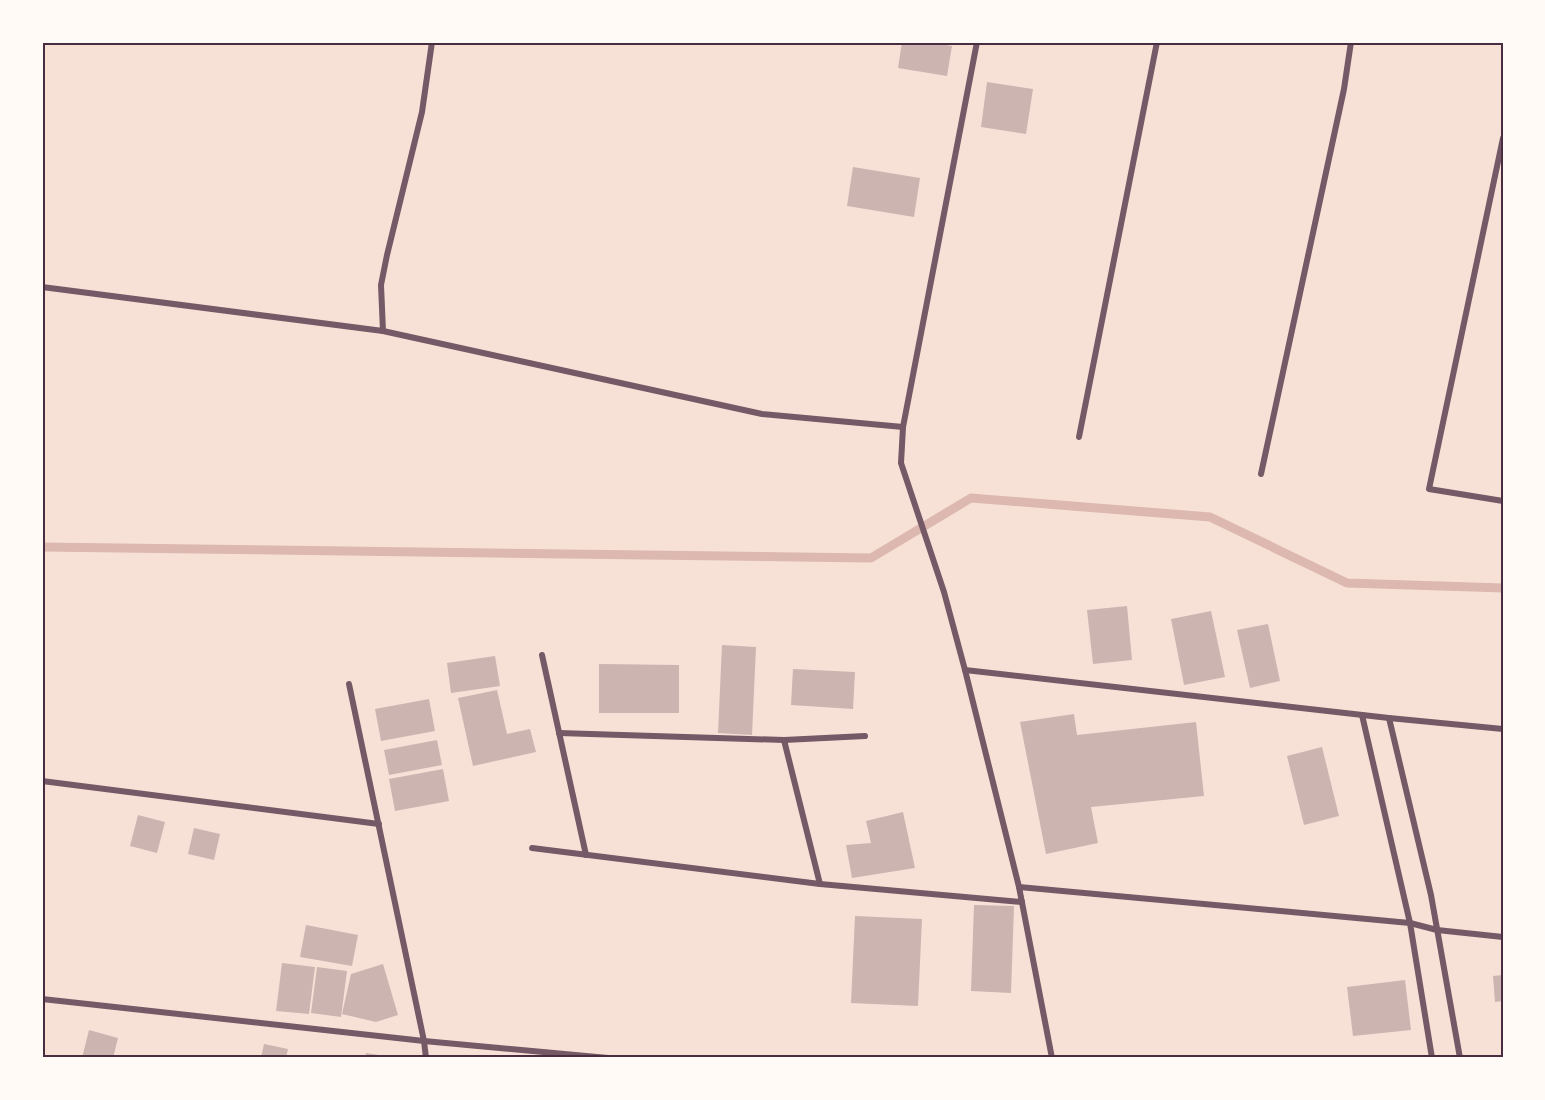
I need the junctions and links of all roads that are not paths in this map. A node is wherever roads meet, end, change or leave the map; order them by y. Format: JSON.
{"nodes":[{"id":1,"x":432,"y":42,"type":"edge"},
{"id":2,"x":977,"y":42,"type":"edge"},
{"id":3,"x":1157,"y":42,"type":"edge"},
{"id":4,"x":1351,"y":42,"type":"edge"},
{"id":5,"x":1503,"y":138,"type":"edge"},
{"id":6,"x":42,"y":287,"type":"edge"},
{"id":7,"x":383,"y":331,"type":"junction"},
{"id":8,"x":903,"y":426,"type":"junction"},
{"id":9,"x":1079,"y":437,"type":"dead end"},
{"id":10,"x":1261,"y":474,"type":"dead end"},
{"id":11,"x":1503,"y":501,"type":"edge"},
{"id":12,"x":542,"y":655,"type":"dead end"},
{"id":13,"x":965,"y":670,"type":"junction"},
{"id":14,"x":349,"y":684,"type":"dead end"},
{"id":15,"x":1362,"y":715,"type":"junction"},
{"id":16,"x":1389,"y":718,"type":"junction"},
{"id":17,"x":1503,"y":729,"type":"edge"},
{"id":18,"x":559,"y":733,"type":"junction"},
{"id":19,"x":865,"y":736,"type":"dead end"},
{"id":20,"x":784,"y":740,"type":"junction"},
{"id":21,"x":42,"y":781,"type":"edge"},
{"id":22,"x":379,"y":824,"type":"junction"},
{"id":23,"x":532,"y":848,"type":"dead end"},
{"id":24,"x":586,"y":855,"type":"junction"},
{"id":25,"x":820,"y":884,"type":"junction"},
{"id":26,"x":1019,"y":887,"type":"junction"},
{"id":27,"x":1022,"y":902,"type":"junction"},
{"id":28,"x":1410,"y":923,"type":"junction"},
{"id":29,"x":1437,"y":930,"type":"junction"},
{"id":30,"x":1503,"y":937,"type":"edge"},
{"id":31,"x":42,"y":999,"type":"edge"},
{"id":32,"x":424,"y":1041,"type":"junction"},
{"id":33,"x":426,"y":1058,"type":"edge"},
{"id":34,"x":608,"y":1058,"type":"edge"},
{"id":35,"x":1052,"y":1058,"type":"edge"},
{"id":36,"x":1432,"y":1058,"type":"edge"},
{"id":37,"x":1460,"y":1058,"type":"edge"}],
"edges":[{"from":1,"to":7,"type":"street"},
{"from":2,"to":8,"type":"street"},
{"from":3,"to":9,"type":"street"},
{"from":4,"to":10,"type":"street"},
{"from":5,"to":11,"type":"street"},
{"from":6,"to":7,"type":"street"},
{"from":7,"to":8,"type":"street"},
{"from":8,"to":13,"type":"street"},
{"from":12,"to":18,"type":"street"},
{"from":13,"to":15,"type":"street"},
{"from":13,"to":26,"type":"street"},
{"from":14,"to":22,"type":"street"},
{"from":15,"to":16,"type":"street"},
{"from":15,"to":28,"type":"street"},
{"from":16,"to":17,"type":"street"},
{"from":16,"to":29,"type":"street"},
{"from":18,"to":20,"type":"street"},
{"from":18,"to":24,"type":"street"},
{"from":19,"to":20,"type":"street"},
{"from":20,"to":25,"type":"street"},
{"from":21,"to":22,"type":"street"},
{"from":22,"to":32,"type":"street"},
{"from":23,"to":24,"type":"street"},
{"from":24,"to":25,"type":"street"},
{"from":25,"to":27,"type":"street"},
{"from":26,"to":27,"type":"street"},
{"from":26,"to":28,"type":"street"},
{"from":27,"to":35,"type":"street"},
{"from":28,"to":29,"type":"street"},
{"from":28,"to":36,"type":"street"},
{"from":29,"to":30,"type":"street"},
{"from":29,"to":37,"type":"street"},
{"from":31,"to":32,"type":"street"},
{"from":32,"to":33,"type":"street"},
{"from":32,"to":34,"type":"street"}]}
